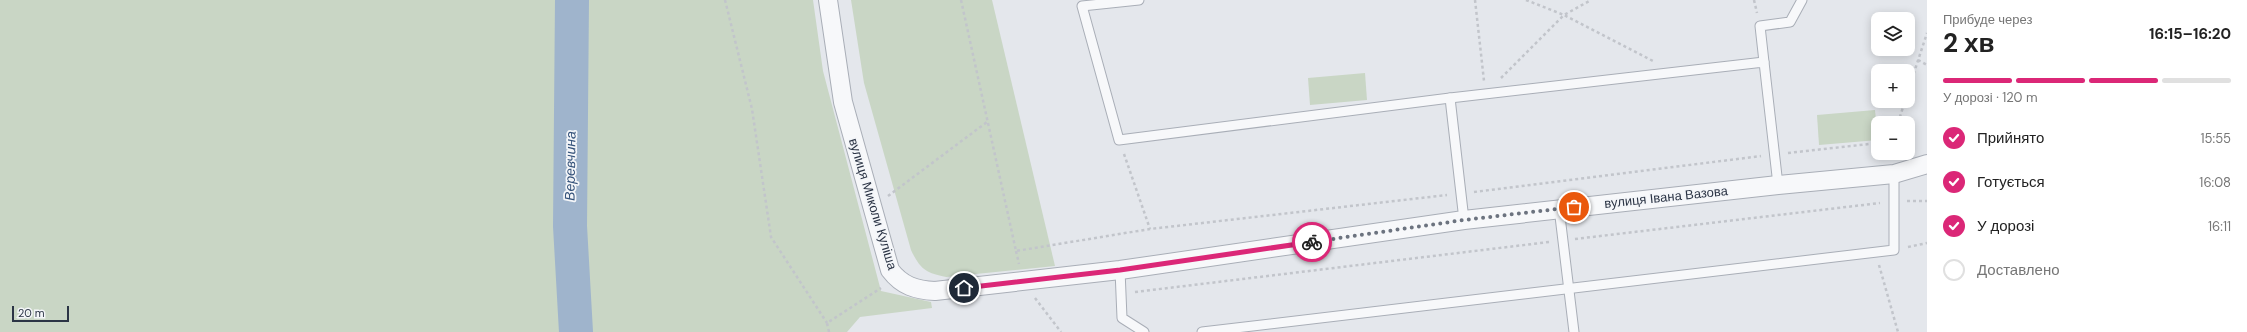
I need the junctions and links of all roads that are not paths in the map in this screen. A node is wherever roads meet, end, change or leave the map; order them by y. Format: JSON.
{"nodes":[{"id":1,"x":828,"y":0,"type":"edge"},
{"id":2,"x":1139,"y":0,"type":"edge"},
{"id":3,"x":1802,"y":0,"type":"edge"},
{"id":4,"x":1081,"y":3,"type":"edge"},
{"id":5,"x":1764,"y":62,"type":"junction"},
{"id":6,"x":1450,"y":98,"type":"junction"},
{"id":7,"x":1927,"y":164,"type":"edge"},
{"id":8,"x":1894,"y":174,"type":"junction"},
{"id":9,"x":1778,"y":184,"type":"junction"},
{"id":10,"x":1559,"y":208,"type":"junction"},
{"id":11,"x":1464,"y":220,"type":"junction"},
{"id":12,"x":1120,"y":270,"type":"junction"},
{"id":13,"x":1569,"y":289,"type":"junction"},
{"id":14,"x":1144,"y":332,"type":"edge"},
{"id":15,"x":1202,"y":332,"type":"edge"},
{"id":16,"x":1574,"y":332,"type":"edge"}],
"edges":[{"from":1,"to":12,"type":"street","name":"вулиця Миколи Куліша"},
{"from":2,"to":4,"type":"lane"},
{"from":3,"to":5,"type":"lane"},
{"from":4,"to":6,"type":"lane"},
{"from":5,"to":6,"type":"lane"},
{"from":5,"to":9,"type":"lane"},
{"from":6,"to":11,"type":"lane"},
{"from":7,"to":8,"type":"street","name":"вулиця Івана Вазова"},
{"from":8,"to":9,"type":"street","name":"вулиця Івана Вазова"},
{"from":8,"to":13,"type":"lane"},
{"from":9,"to":10,"type":"street","name":"вулиця Івана Вазова"},
{"from":10,"to":11,"type":"street","name":"вулиця Івана Вазова"},
{"from":10,"to":13,"type":"lane"},
{"from":11,"to":12,"type":"street","name":"вулиця Івана Вазова"},
{"from":12,"to":14,"type":"lane"},
{"from":13,"to":15,"type":"lane"},
{"from":13,"to":16,"type":"lane"}]}
